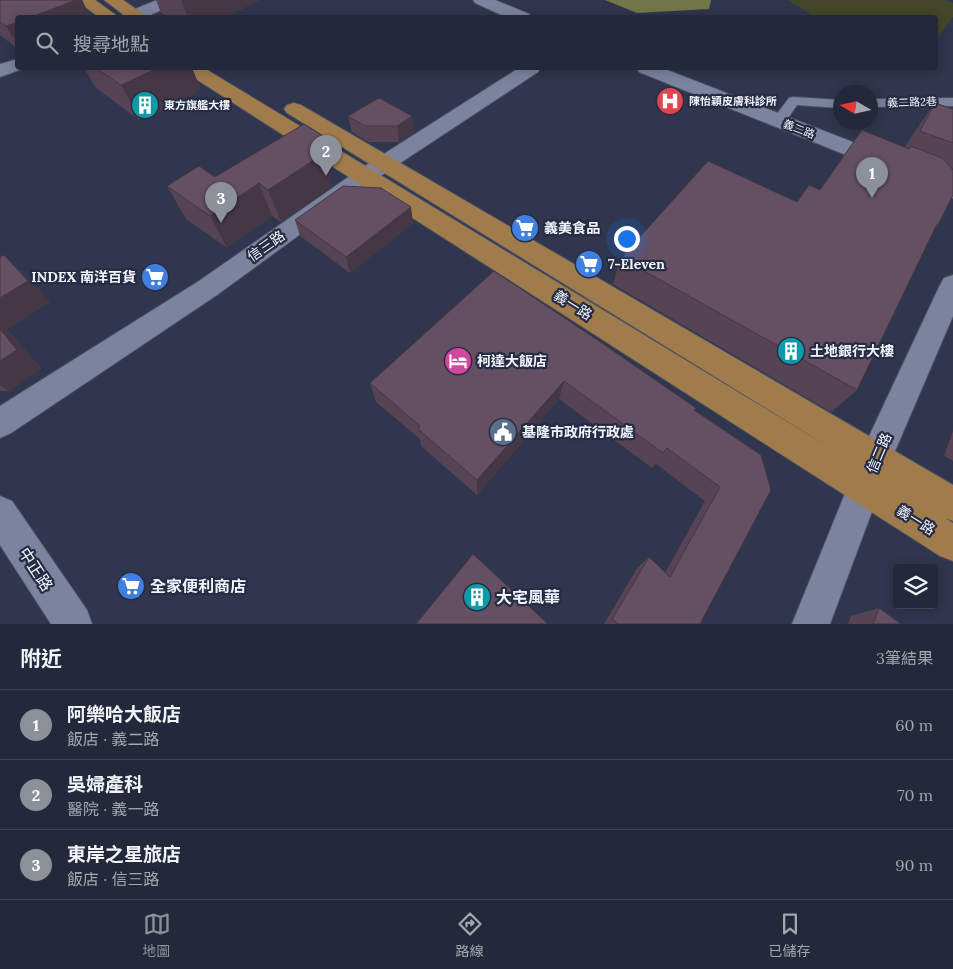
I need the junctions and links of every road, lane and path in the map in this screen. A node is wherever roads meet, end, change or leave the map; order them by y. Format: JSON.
{"nodes":[{"id":1,"x":84,"y":0,"type":"edge"},
{"id":2,"x":112,"y":0,"type":"edge"},
{"id":3,"x":171,"y":0,"type":"edge"},
{"id":4,"x":481,"y":0,"type":"edge"},
{"id":5,"x":107,"y":15,"type":"edge"},
{"id":6,"x":134,"y":15,"type":"edge"},
{"id":7,"x":137,"y":15,"type":"edge"},
{"id":8,"x":516,"y":15,"type":"edge"},
{"id":9,"x":15,"y":65,"type":"edge"},
{"id":10,"x":196,"y":70,"type":"edge"},
{"id":11,"x":227,"y":70,"type":"edge"},
{"id":12,"x":528,"y":70,"type":"edge"},
{"id":13,"x":651,"y":70,"type":"edge"},
{"id":14,"x":0,"y":71,"type":"edge"},
{"id":15,"x":953,"y":102,"type":"edge"},
{"id":16,"x":878,"y":103,"type":"edge"},
{"id":17,"x":833,"y":104,"type":"edge"},
{"id":18,"x":779,"y":121,"type":"junction"},
{"id":19,"x":375,"y":169,"type":"junction"},
{"id":20,"x":953,"y":190,"type":"edge"},
{"id":21,"x":953,"y":285,"type":"edge"},
{"id":22,"x":0,"y":423,"type":"edge"},
{"id":23,"x":870,"y":473,"type":"junction"},
{"id":24,"x":953,"y":504,"type":"edge"},
{"id":25,"x":0,"y":513,"type":"edge"},
{"id":26,"x":953,"y":543,"type":"edge"},
{"id":27,"x":73,"y":624,"type":"edge"},
{"id":28,"x":811,"y":624,"type":"edge"}],
"edges":[{"from":1,"to":5,"type":"main road"},
{"from":2,"to":6,"type":"main road"},
{"from":3,"to":7,"type":"street"},
{"from":4,"to":8,"type":"street"},
{"from":9,"to":14,"type":"street"},
{"from":10,"to":19,"type":"main road","name":"義一路"},
{"from":11,"to":19,"type":"main road","name":"義一路"},
{"from":12,"to":19,"type":"street","name":"信三路"},
{"from":13,"to":18,"type":"street","name":"義二路"},
{"from":15,"to":16,"type":"lane","name":"義二路2巷"},
{"from":17,"to":18,"type":"lane"},
{"from":18,"to":20,"type":"street","name":"義二路"},
{"from":19,"to":22,"type":"street","name":"信三路"},
{"from":19,"to":23,"type":"main road","name":"義一路"},
{"from":21,"to":23,"type":"street","name":"信二路"},
{"from":23,"to":24,"type":"main road","name":"義一路"},
{"from":23,"to":26,"type":"main road","name":"義一路"},
{"from":23,"to":28,"type":"street","name":"信二路"},
{"from":25,"to":27,"type":"street","name":"中正路"}]}
